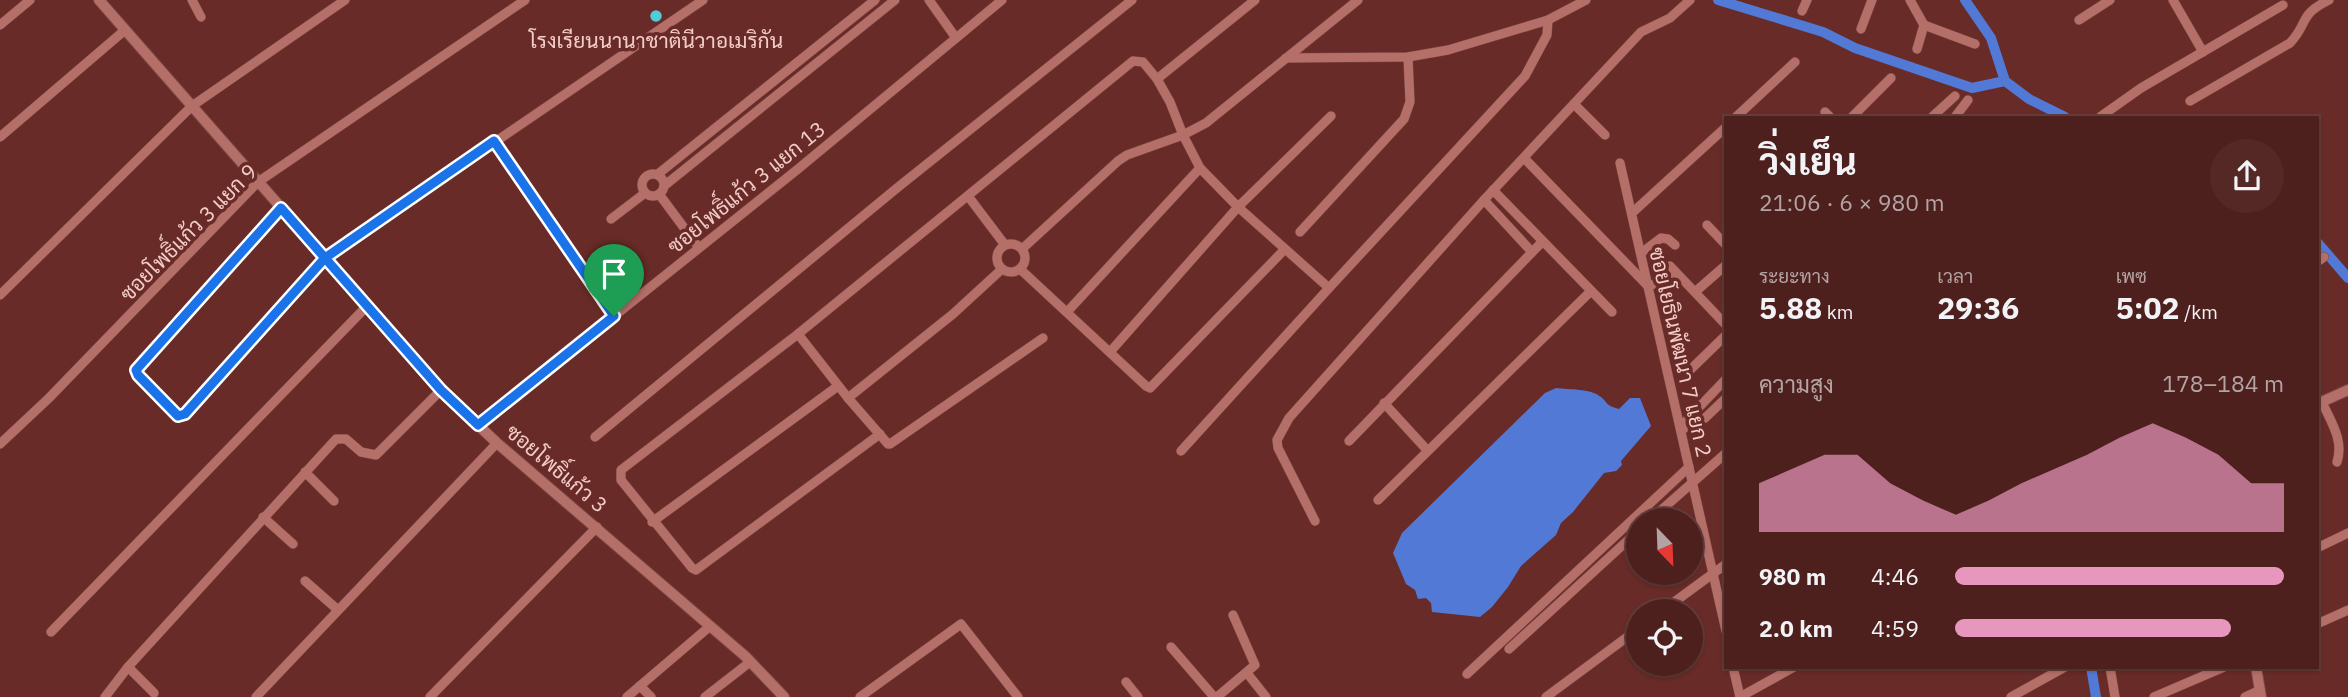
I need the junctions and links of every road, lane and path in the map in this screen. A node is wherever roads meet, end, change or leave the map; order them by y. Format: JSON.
{"nodes":[{"id":1,"x":30,"y":0,"type":"edge"},
{"id":2,"x":99,"y":0,"type":"edge"},
{"id":3,"x":192,"y":0,"type":"edge"},
{"id":4,"x":345,"y":0,"type":"edge"},
{"id":5,"x":525,"y":0,"type":"edge"},
{"id":6,"x":703,"y":0,"type":"edge"},
{"id":7,"x":875,"y":0,"type":"edge"},
{"id":8,"x":895,"y":0,"type":"edge"},
{"id":9,"x":929,"y":0,"type":"edge"},
{"id":10,"x":1002,"y":0,"type":"edge"},
{"id":11,"x":1132,"y":0,"type":"edge"},
{"id":12,"x":1255,"y":0,"type":"edge"},
{"id":13,"x":1358,"y":0,"type":"edge"},
{"id":14,"x":1807,"y":0,"type":"edge"},
{"id":15,"x":1872,"y":0,"type":"edge"},
{"id":16,"x":1910,"y":0,"type":"edge"},
{"id":17,"x":2110,"y":0,"type":"edge"},
{"id":18,"x":2173,"y":0,"type":"edge"},
{"id":19,"x":2329,"y":0,"type":"edge"},
{"id":20,"x":1581,"y":1,"type":"edge"},
{"id":21,"x":1689,"y":1,"type":"edge"},
{"id":22,"x":2283,"y":5,"type":"dead end"},
{"id":23,"x":1802,"y":11,"type":"dead end"},
{"id":24,"x":860,"y":12,"type":"junction"},
{"id":25,"x":201,"y":17,"type":"dead end"},
{"id":26,"x":1548,"y":20,"type":"junction"},
{"id":27,"x":2079,"y":20,"type":"dead end"},
{"id":28,"x":868,"y":22,"type":"junction"},
{"id":29,"x":0,"y":25,"type":"edge"},
{"id":30,"x":1924,"y":25,"type":"junction"},
{"id":31,"x":1861,"y":29,"type":"dead end"},
{"id":32,"x":125,"y":30,"type":"junction"},
{"id":33,"x":956,"y":38,"type":"junction"},
{"id":34,"x":1975,"y":44,"type":"dead end"},
{"id":35,"x":1917,"y":49,"type":"dead end"},
{"id":36,"x":2203,"y":52,"type":"junction"},
{"id":37,"x":1408,"y":57,"type":"junction"},
{"id":38,"x":1286,"y":58,"type":"junction"},
{"id":39,"x":1796,"y":62,"type":"dead end"},
{"id":40,"x":1891,"y":78,"type":"dead end"},
{"id":41,"x":1157,"y":79,"type":"junction"},
{"id":42,"x":1955,"y":96,"type":"dead end"},
{"id":43,"x":1968,"y":100,"type":"dead end"},
{"id":44,"x":2190,"y":101,"type":"dead end"},
{"id":45,"x":1574,"y":104,"type":"junction"},
{"id":46,"x":192,"y":106,"type":"junction"},
{"id":47,"x":734,"y":113,"type":"junction"},
{"id":48,"x":1331,"y":116,"type":"dead end"},
{"id":49,"x":1737,"y":116,"type":"edge"},
{"id":50,"x":1853,"y":116,"type":"edge"},
{"id":51,"x":1933,"y":116,"type":"edge"},
{"id":52,"x":1956,"y":116,"type":"edge"},
{"id":53,"x":2101,"y":116,"type":"edge"},
{"id":54,"x":742,"y":123,"type":"junction"},
{"id":55,"x":1724,"y":129,"type":"edge"},
{"id":56,"x":1183,"y":135,"type":"junction"},
{"id":57,"x":1605,"y":135,"type":"dead end"},
{"id":58,"x":0,"y":137,"type":"edge"},
{"id":59,"x":494,"y":141,"type":"junction"},
{"id":60,"x":1524,"y":158,"type":"junction"},
{"id":61,"x":1620,"y":163,"type":"dead end"},
{"id":62,"x":1200,"y":168,"type":"junction"},
{"id":63,"x":658,"y":174,"type":"junction"},
{"id":64,"x":258,"y":182,"type":"junction"},
{"id":65,"x":661,"y":190,"type":"junction"},
{"id":66,"x":1493,"y":190,"type":"junction"},
{"id":67,"x":645,"y":193,"type":"junction"},
{"id":68,"x":968,"y":197,"type":"junction"},
{"id":69,"x":1484,"y":200,"type":"junction"},
{"id":70,"x":1238,"y":207,"type":"junction"},
{"id":71,"x":281,"y":208,"type":"junction"},
{"id":72,"x":1632,"y":213,"type":"junction"},
{"id":73,"x":611,"y":219,"type":"dead end"},
{"id":74,"x":1707,"y":225,"type":"dead end"},
{"id":75,"x":1300,"y":232,"type":"dead end"},
{"id":76,"x":1542,"y":242,"type":"junction"},
{"id":77,"x":1724,"y":243,"type":"edge"},
{"id":78,"x":1005,"y":245,"type":"junction"},
{"id":79,"x":1675,"y":245,"type":"dead end"},
{"id":80,"x":699,"y":248,"type":"junction"},
{"id":81,"x":1022,"y":249,"type":"junction"},
{"id":82,"x":1285,"y":249,"type":"junction"},
{"id":83,"x":1532,"y":251,"type":"junction"},
{"id":84,"x":1641,"y":253,"type":"junction"},
{"id":85,"x":325,"y":258,"type":"junction"},
{"id":86,"x":1670,"y":266,"type":"dead end"},
{"id":87,"x":1724,"y":267,"type":"edge"},
{"id":88,"x":1002,"y":269,"type":"junction"},
{"id":89,"x":1020,"y":269,"type":"junction"},
{"id":90,"x":1679,"y":276,"type":"junction"},
{"id":91,"x":1648,"y":286,"type":"junction"},
{"id":92,"x":1329,"y":288,"type":"junction"},
{"id":93,"x":1591,"y":290,"type":"junction"},
{"id":94,"x":1695,"y":292,"type":"junction"},
{"id":95,"x":0,"y":295,"type":"edge"},
{"id":96,"x":367,"y":306,"type":"junction"},
{"id":97,"x":1068,"y":312,"type":"junction"},
{"id":98,"x":1612,"y":312,"type":"dead end"},
{"id":99,"x":614,"y":316,"type":"junction"},
{"id":100,"x":1724,"y":323,"type":"edge"},
{"id":101,"x":798,"y":334,"type":"junction"},
{"id":102,"x":1724,"y":337,"type":"edge"},
{"id":103,"x":1043,"y":338,"type":"dead end"},
{"id":104,"x":1110,"y":352,"type":"junction"},
{"id":105,"x":1689,"y":371,"type":"dead end"},
{"id":106,"x":1724,"y":381,"type":"edge"},
{"id":107,"x":838,"y":386,"type":"junction"},
{"id":108,"x":441,"y":390,"type":"junction"},
{"id":109,"x":2348,"y":390,"type":"edge"},
{"id":110,"x":848,"y":398,"type":"junction"},
{"id":111,"x":1724,"y":400,"type":"edge"},
{"id":112,"x":1384,"y":403,"type":"junction"},
{"id":113,"x":2319,"y":403,"type":"edge"},
{"id":114,"x":478,"y":425,"type":"junction"},
{"id":115,"x":1681,"y":428,"type":"junction"},
{"id":116,"x":880,"y":434,"type":"junction"},
{"id":117,"x":595,"y":437,"type":"dead end"},
{"id":118,"x":1349,"y":441,"type":"dead end"},
{"id":119,"x":497,"y":443,"type":"junction"},
{"id":120,"x":0,"y":444,"type":"edge"},
{"id":121,"x":1427,"y":450,"type":"junction"},
{"id":122,"x":1181,"y":451,"type":"dead end"},
{"id":123,"x":1724,"y":455,"type":"edge"},
{"id":124,"x":2337,"y":462,"type":"dead end"},
{"id":125,"x":1689,"y":467,"type":"junction"},
{"id":126,"x":305,"y":472,"type":"junction"},
{"id":127,"x":1693,"y":481,"type":"junction"},
{"id":128,"x":1378,"y":500,"type":"dead end"},
{"id":129,"x":334,"y":501,"type":"dead end"},
{"id":130,"x":1663,"y":508,"type":"edge"},
{"id":131,"x":263,"y":517,"type":"junction"},
{"id":132,"x":1315,"y":520,"type":"dead end"},
{"id":133,"x":652,"y":522,"type":"junction"},
{"id":134,"x":597,"y":527,"type":"junction"},
{"id":135,"x":2348,"y":533,"type":"edge"},
{"id":136,"x":1626,"y":542,"type":"edge"},
{"id":137,"x":293,"y":544,"type":"dead end"},
{"id":138,"x":2319,"y":547,"type":"edge"},
{"id":139,"x":1724,"y":565,"type":"edge"},
{"id":140,"x":1713,"y":573,"type":"junction"},
{"id":141,"x":305,"y":582,"type":"dead end"},
{"id":142,"x":1678,"y":599,"type":"edge"},
{"id":143,"x":338,"y":610,"type":"junction"},
{"id":144,"x":2348,"y":610,"type":"edge"},
{"id":145,"x":1233,"y":615,"type":"dead end"},
{"id":146,"x":1724,"y":622,"type":"edge"},
{"id":147,"x":2319,"y":623,"type":"edge"},
{"id":148,"x":709,"y":627,"type":"junction"},
{"id":149,"x":51,"y":632,"type":"dead end"},
{"id":150,"x":1626,"y":638,"type":"edge"},
{"id":151,"x":1171,"y":647,"type":"dead end"},
{"id":152,"x":1509,"y":649,"type":"dead end"},
{"id":153,"x":750,"y":662,"type":"junction"},
{"id":154,"x":128,"y":667,"type":"junction"},
{"id":155,"x":1733,"y":669,"type":"edge"},
{"id":156,"x":1790,"y":669,"type":"edge"},
{"id":157,"x":2061,"y":669,"type":"edge"},
{"id":158,"x":2110,"y":669,"type":"edge"},
{"id":159,"x":2219,"y":669,"type":"edge"},
{"id":160,"x":2256,"y":669,"type":"edge"},
{"id":161,"x":1247,"y":673,"type":"junction"},
{"id":162,"x":1467,"y":674,"type":"dead end"},
{"id":163,"x":1126,"y":682,"type":"dead end"},
{"id":164,"x":640,"y":686,"type":"junction"},
{"id":165,"x":154,"y":693,"type":"dead end"},
{"id":166,"x":2261,"y":694,"type":"edge"},
{"id":167,"x":105,"y":697,"type":"edge"},
{"id":168,"x":256,"y":697,"type":"edge"},
{"id":169,"x":430,"y":697,"type":"edge"},
{"id":170,"x":627,"y":697,"type":"edge"},
{"id":171,"x":651,"y":697,"type":"edge"},
{"id":172,"x":705,"y":697,"type":"edge"},
{"id":173,"x":784,"y":697,"type":"edge"},
{"id":174,"x":860,"y":697,"type":"edge"},
{"id":175,"x":1018,"y":697,"type":"edge"},
{"id":176,"x":1138,"y":697,"type":"edge"},
{"id":177,"x":1216,"y":697,"type":"edge"},
{"id":178,"x":1266,"y":697,"type":"edge"},
{"id":179,"x":1546,"y":697,"type":"edge"},
{"id":180,"x":1740,"y":697,"type":"edge"},
{"id":181,"x":2011,"y":697,"type":"edge"},
{"id":182,"x":2115,"y":697,"type":"edge"},
{"id":183,"x":2154,"y":697,"type":"edge"},
{"id":184,"x":2245,"y":697,"type":"edge"}],
"edges":[{"from":1,"to":29,"type":"street"},
{"from":2,"to":32,"type":"street","name":"ซอยโพธิ์แก้ว 3"},
{"from":3,"to":25,"type":"street"},
{"from":4,"to":46,"type":"street"},
{"from":5,"to":64,"type":"street","name":"ซอยโพธิ์แก้ว 3 แยก 9"},
{"from":6,"to":59,"type":"street"},
{"from":7,"to":24,"type":"street"},
{"from":8,"to":28,"type":"street"},
{"from":9,"to":33,"type":"street"},
{"from":10,"to":33,"type":"street","name":"ซอยโพธิ์แก้ว 3 แยก 13"},
{"from":11,"to":117,"type":"street"},
{"from":12,"to":41,"type":"street"},
{"from":13,"to":38,"type":"street"},
{"from":14,"to":23,"type":"street"},
{"from":15,"to":31,"type":"street"},
{"from":16,"to":30,"type":"street"},
{"from":17,"to":27,"type":"street"},
{"from":18,"to":36,"type":"street"},
{"from":19,"to":44,"type":"street"},
{"from":20,"to":26,"type":"street"},
{"from":21,"to":45,"type":"street"},
{"from":22,"to":36,"type":"street"},
{"from":24,"to":28,"type":"street"},
{"from":24,"to":47,"type":"street"},
{"from":26,"to":37,"type":"street"},
{"from":26,"to":92,"type":"street"},
{"from":28,"to":54,"type":"street"},
{"from":30,"to":34,"type":"street"},
{"from":30,"to":35,"type":"street"},
{"from":32,"to":46,"type":"street","name":"ซอยโพธิ์แก้ว 3"},
{"from":32,"to":58,"type":"street"},
{"from":33,"to":80,"type":"street","name":"ซอยโพธิ์แก้ว 3 แยก 13"},
{"from":36,"to":53,"type":"street"},
{"from":37,"to":38,"type":"street"},
{"from":37,"to":75,"type":"street"},
{"from":38,"to":56,"type":"street"},
{"from":39,"to":49,"type":"street"},
{"from":40,"to":50,"type":"street"},
{"from":41,"to":56,"type":"street"},
{"from":41,"to":68,"type":"street"},
{"from":42,"to":51,"type":"street"},
{"from":43,"to":52,"type":"street"},
{"from":45,"to":57,"type":"street"},
{"from":45,"to":60,"type":"street"},
{"from":46,"to":64,"type":"street","name":"ซอยโพธิ์แก้ว 3"},
{"from":46,"to":95,"type":"street"},
{"from":47,"to":54,"type":"street"},
{"from":47,"to":63,"type":"street"},
{"from":48,"to":70,"type":"street"},
{"from":54,"to":65,"type":"street"},
{"from":55,"to":72,"type":"street"},
{"from":56,"to":62,"type":"street"},
{"from":56,"to":81,"type":"street"},
{"from":59,"to":85,"type":"street"},
{"from":59,"to":99,"type":"street"},
{"from":60,"to":66,"type":"street"},
{"from":60,"to":91,"type":"street"},
{"from":61,"to":72,"type":"street","name":"ซอยโยธินพัฒนา 7 แยก 2"},
{"from":62,"to":70,"type":"street"},
{"from":62,"to":97,"type":"street"},
{"from":63,"to":65,"type":"street"},
{"from":63,"to":67,"type":"street"},
{"from":64,"to":71,"type":"street","name":"ซอยโพธิ์แก้ว 3"},
{"from":64,"to":120,"type":"street","name":"ซอยโพธิ์แก้ว 3 แยก 9"},
{"from":65,"to":67,"type":"street"},
{"from":65,"to":80,"type":"street"},
{"from":66,"to":69,"type":"street"},
{"from":66,"to":76,"type":"street"},
{"from":67,"to":73,"type":"street"},
{"from":68,"to":78,"type":"street"},
{"from":68,"to":101,"type":"street"},
{"from":69,"to":83,"type":"street"},
{"from":69,"to":132,"type":"street"},
{"from":70,"to":82,"type":"street"},
{"from":70,"to":104,"type":"street"},
{"from":71,"to":85,"type":"street","name":"ซอยโพธิ์แก้ว 3"},
{"from":71,"to":85,"type":"street"},
{"from":72,"to":84,"type":"street","name":"ซอยโยธินพัฒนา 7 แยก 2"},
{"from":74,"to":77,"type":"street"},
{"from":76,"to":83,"type":"street"},
{"from":76,"to":93,"type":"street"},
{"from":78,"to":81,"type":"street"},
{"from":78,"to":88,"type":"street"},
{"from":79,"to":84,"type":"street"},
{"from":80,"to":99,"type":"street","name":"ซอยโพธิ์แก้ว 3 แยก 13"},
{"from":81,"to":89,"type":"street"},
{"from":82,"to":92,"type":"street"},
{"from":82,"to":104,"type":"street"},
{"from":83,"to":112,"type":"street"},
{"from":84,"to":91,"type":"street","name":"ซอยโยธินพัฒนา 7 แยก 2"},
{"from":85,"to":96,"type":"street","name":"ซอยโพธิ์แก้ว 3"},
{"from":86,"to":90,"type":"street"},
{"from":87,"to":94,"type":"street"},
{"from":88,"to":89,"type":"street"},
{"from":88,"to":110,"type":"street"},
{"from":89,"to":97,"type":"street"},
{"from":90,"to":91,"type":"street"},
{"from":90,"to":94,"type":"street"},
{"from":91,"to":115,"type":"street","name":"ซอยโยธินพัฒนา 7 แยก 2"},
{"from":92,"to":122,"type":"street"},
{"from":93,"to":98,"type":"street"},
{"from":93,"to":121,"type":"street"},
{"from":94,"to":100,"type":"street"},
{"from":96,"to":108,"type":"street","name":"ซอยโพธิ์แก้ว 3"},
{"from":96,"to":149,"type":"street"},
{"from":97,"to":104,"type":"street"},
{"from":99,"to":114,"type":"street","name":"ซอยโพธิ์แก้ว 3 แยก 13"},
{"from":101,"to":107,"type":"street"},
{"from":101,"to":133,"type":"street"},
{"from":102,"to":105,"type":"street"},
{"from":103,"to":116,"type":"street"},
{"from":106,"to":115,"type":"street"},
{"from":107,"to":110,"type":"street"},
{"from":107,"to":133,"type":"street"},
{"from":108,"to":114,"type":"street","name":"ซอยโพธิ์แก้ว 3"},
{"from":108,"to":126,"type":"street"},
{"from":109,"to":113,"type":"street"},
{"from":110,"to":116,"type":"street"},
{"from":111,"to":115,"type":"street"},
{"from":112,"to":118,"type":"street"},
{"from":112,"to":121,"type":"street"},
{"from":113,"to":124,"type":"street"},
{"from":114,"to":119,"type":"street","name":"ซอยโพธิ์แก้ว 3"},
{"from":115,"to":125,"type":"street","name":"ซอยโยธินพัฒนา 7 แยก 2"},
{"from":116,"to":133,"type":"street"},
{"from":119,"to":134,"type":"street","name":"ซอยโพธิ์แก้ว 3"},
{"from":119,"to":143,"type":"street"},
{"from":121,"to":128,"type":"street"},
{"from":123,"to":127,"type":"street"},
{"from":125,"to":127,"type":"street","name":"ซอยโยธินพัฒนา 7 แยก 2"},
{"from":125,"to":162,"type":"street"},
{"from":126,"to":129,"type":"street"},
{"from":126,"to":131,"type":"street"},
{"from":127,"to":130,"type":"street"},
{"from":127,"to":140,"type":"street","name":"ซอยโยธินพัฒนา 7 แยก 2"},
{"from":131,"to":137,"type":"street"},
{"from":131,"to":154,"type":"street"},
{"from":134,"to":148,"type":"street","name":"ซอยโพธิ์แก้ว 3"},
{"from":134,"to":169,"type":"street"},
{"from":135,"to":138,"type":"street"},
{"from":136,"to":152,"type":"street"},
{"from":139,"to":140,"type":"street"},
{"from":140,"to":142,"type":"street"},
{"from":140,"to":146,"type":"street","name":"ซอยโยธินพัฒนา 7 แยก 2"},
{"from":141,"to":143,"type":"street"},
{"from":143,"to":168,"type":"street"},
{"from":144,"to":147,"type":"street"},
{"from":145,"to":161,"type":"street"},
{"from":148,"to":153,"type":"street","name":"ซอยโพธิ์แก้ว 3"},
{"from":148,"to":164,"type":"street"},
{"from":150,"to":179,"type":"street"},
{"from":151,"to":177,"type":"street"},
{"from":153,"to":172,"type":"street"},
{"from":153,"to":173,"type":"street","name":"ซอยโพธิ์แก้ว 3"},
{"from":154,"to":165,"type":"street"},
{"from":154,"to":167,"type":"street"},
{"from":155,"to":180,"type":"street"},
{"from":156,"to":180,"type":"street"},
{"from":157,"to":181,"type":"street"},
{"from":158,"to":182,"type":"street"},
{"from":159,"to":183,"type":"street"},
{"from":160,"to":166,"type":"street"},
{"from":161,"to":177,"type":"street"},
{"from":161,"to":178,"type":"street"},
{"from":163,"to":176,"type":"street"},
{"from":164,"to":170,"type":"street"},
{"from":164,"to":171,"type":"street"},
{"from":166,"to":184,"type":"street"},
{"from":174,"to":175,"type":"street"}]}
